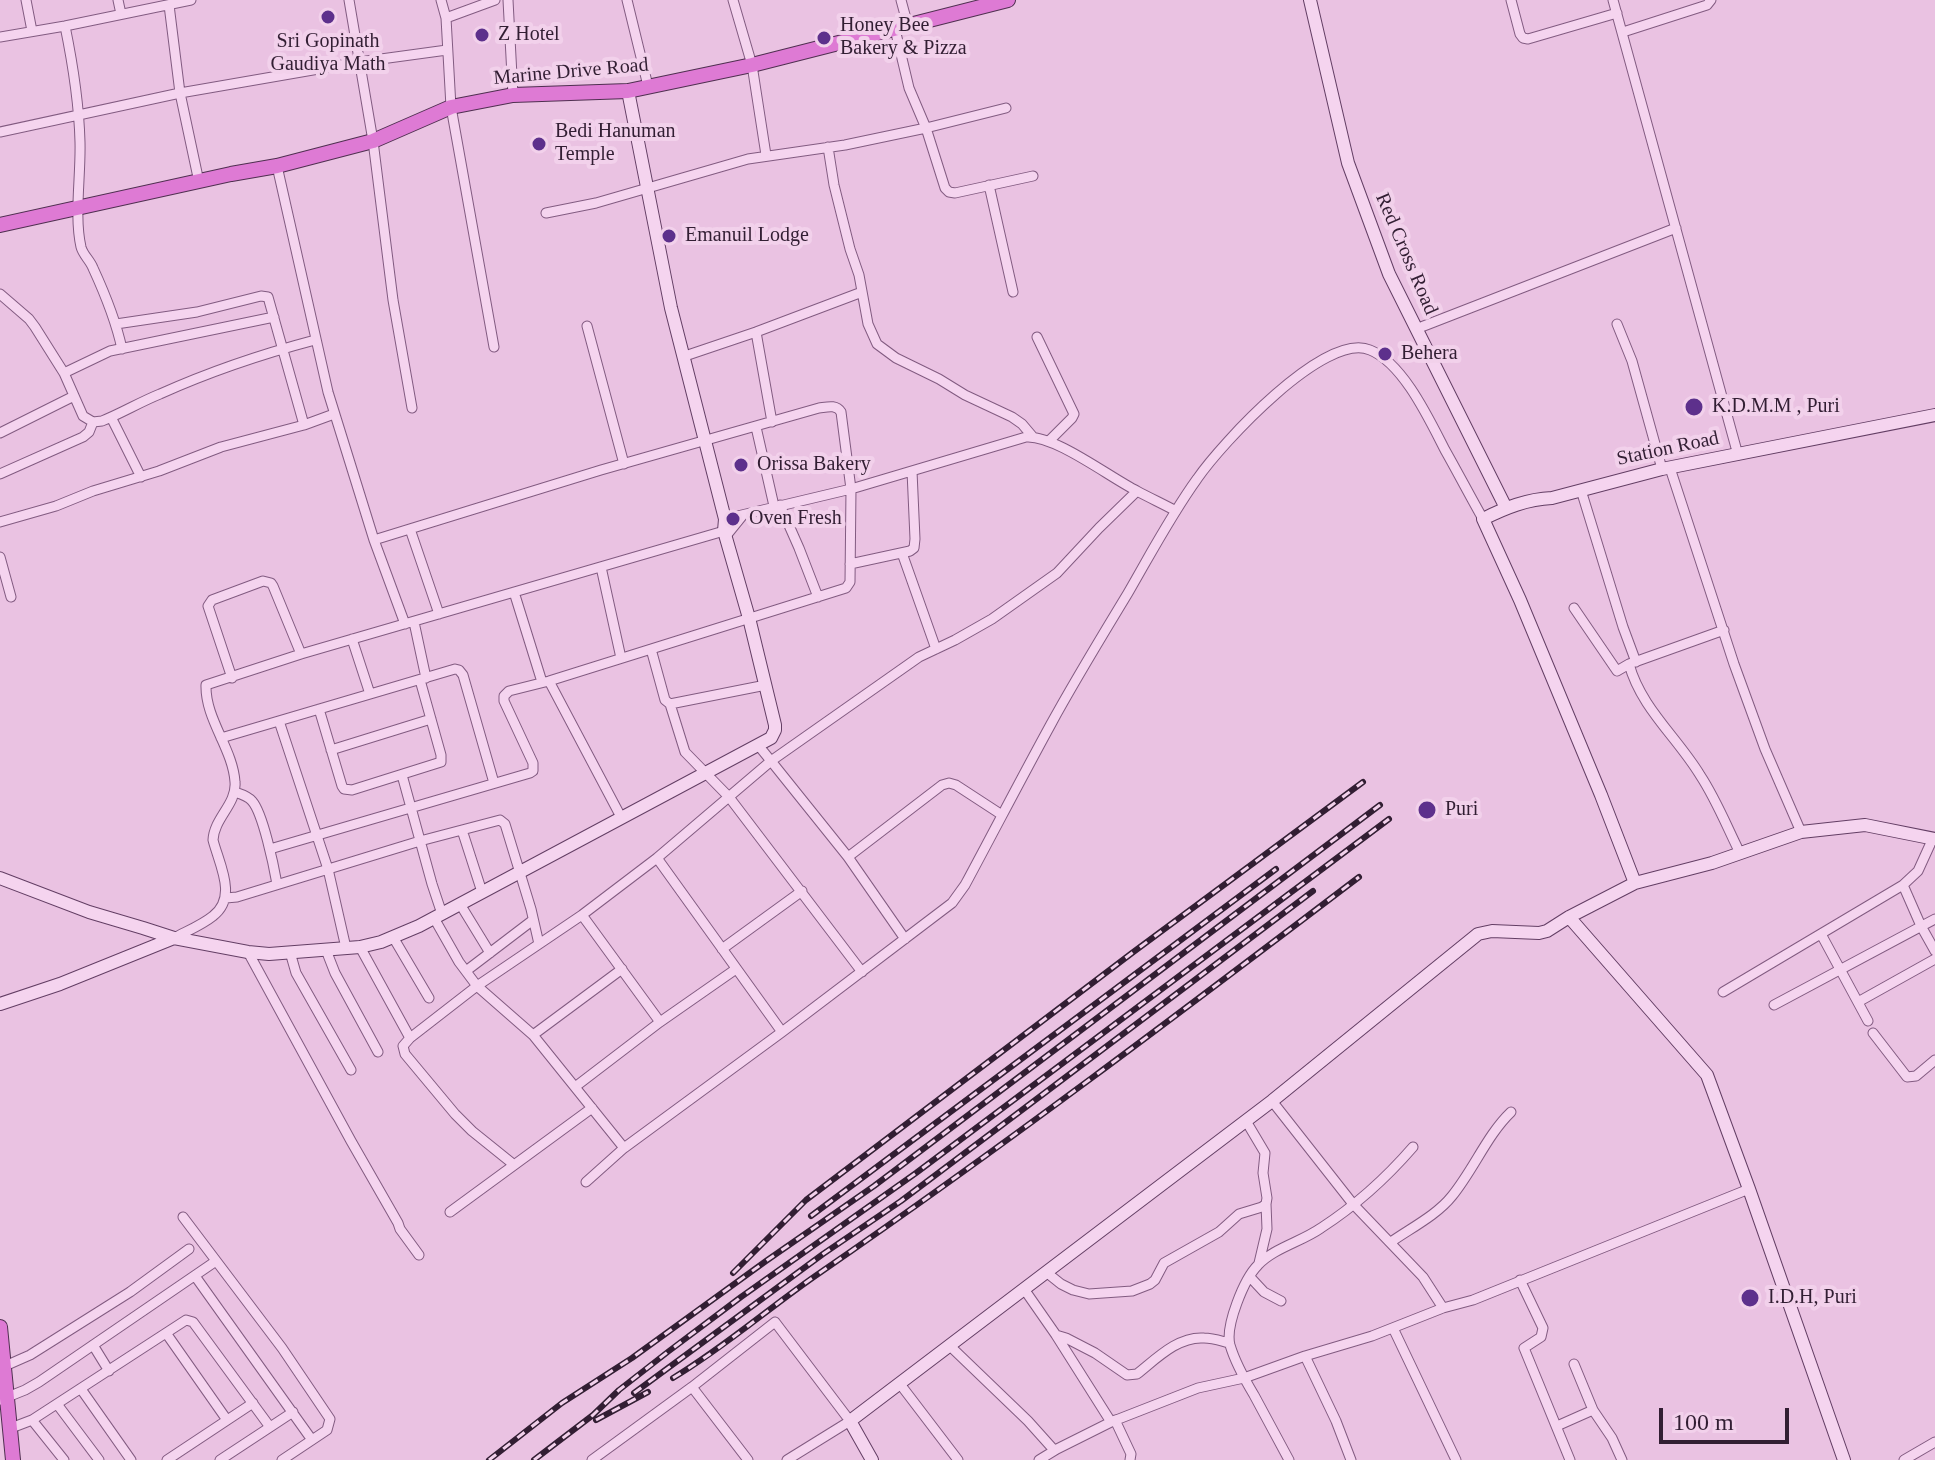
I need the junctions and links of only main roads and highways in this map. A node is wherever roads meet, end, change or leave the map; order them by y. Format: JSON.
{"nodes":[{"id":1,"x":1310,"y":0,"type":"edge"},
{"id":2,"x":1001,"y":1,"type":"edge"},
{"id":3,"x":628,"y":91,"type":"junction"},
{"id":4,"x":0,"y":225,"type":"edge"},
{"id":5,"x":1935,"y":407,"type":"edge"},
{"id":6,"x":1935,"y":415,"type":"edge"},
{"id":7,"x":1737,"y":451,"type":"junction"},
{"id":8,"x":1664,"y":467,"type":"junction"},
{"id":9,"x":1535,"y":499,"type":"junction"},
{"id":10,"x":1506,"y":508,"type":"junction"},
{"id":11,"x":1934,"y":839,"type":"edge"},
{"id":12,"x":0,"y":878,"type":"edge"},
{"id":13,"x":1635,"y":883,"type":"junction"},
{"id":14,"x":1569,"y":917,"type":"junction"},
{"id":15,"x":174,"y":938,"type":"junction"},
{"id":16,"x":0,"y":1004,"type":"edge"},
{"id":17,"x":0,"y":1327,"type":"edge"},
{"id":18,"x":4,"y":1399,"type":"edge"},
{"id":19,"x":13,"y":1460,"type":"edge"},
{"id":20,"x":872,"y":1460,"type":"edge"},
{"id":21,"x":1844,"y":1460,"type":"edge"}],
"edges":[{"from":1,"to":10,"type":"main road","name":"Red Cross Road"},
{"from":2,"to":3,"type":"highway","name":"Marine Drive Road"},
{"from":3,"to":4,"type":"highway","name":"Marine Drive Road"},
{"from":3,"to":15,"type":"main road"},
{"from":5,"to":7,"type":"main road"},
{"from":6,"to":7,"type":"main road","name":"Station Road"},
{"from":7,"to":8,"type":"main road","name":"Station Road"},
{"from":8,"to":9,"type":"main road","name":"Station Road"},
{"from":8,"to":9,"type":"main road"},
{"from":9,"to":10,"type":"main road","name":"Station Road"},
{"from":10,"to":13,"type":"main road","name":"Station Road"},
{"from":11,"to":13,"type":"main road"},
{"from":12,"to":15,"type":"main road"},
{"from":13,"to":14,"type":"main road"},
{"from":14,"to":20,"type":"main road"},
{"from":14,"to":21,"type":"main road"},
{"from":15,"to":16,"type":"main road"},
{"from":17,"to":18,"type":"highway"},
{"from":18,"to":19,"type":"highway"}]}
